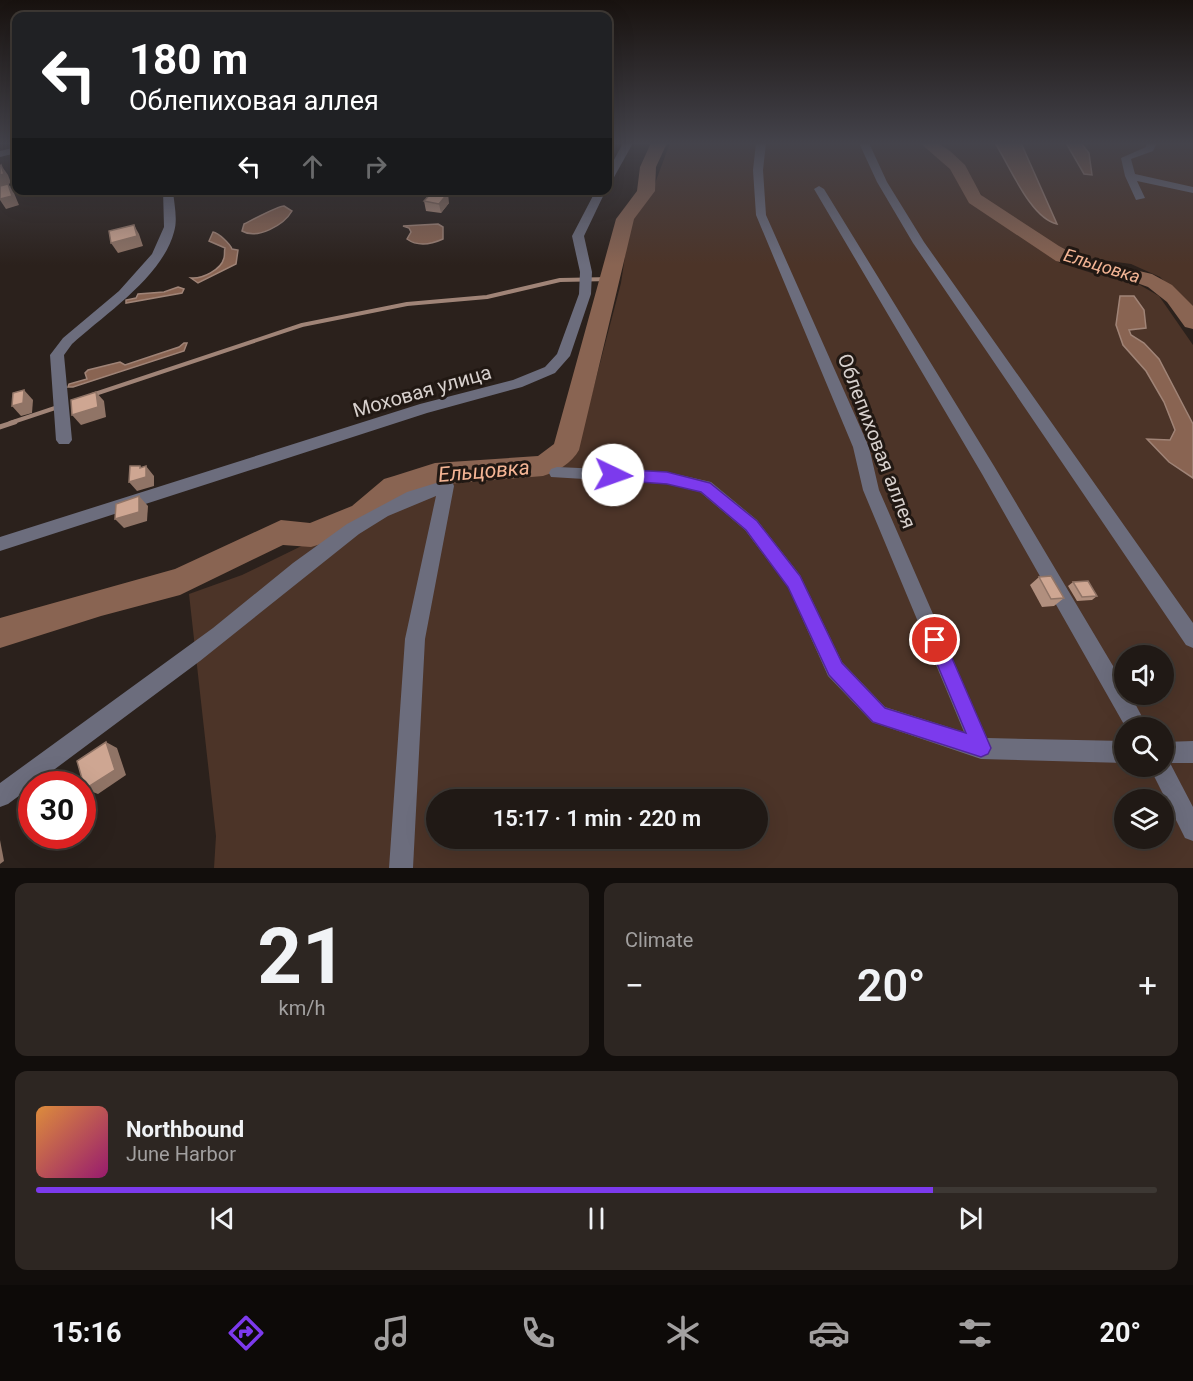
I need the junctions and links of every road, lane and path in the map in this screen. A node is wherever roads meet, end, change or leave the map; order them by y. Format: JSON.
{"nodes":[{"id":1,"x":759,"y":184,"type":"edge"},
{"id":2,"x":884,"y":184,"type":"edge"},
{"id":3,"x":1133,"y":184,"type":"edge"},
{"id":4,"x":1164,"y":184,"type":"edge"},
{"id":5,"x":819,"y":189,"type":"dead end"},
{"id":6,"x":1193,"y":190,"type":"edge"},
{"id":7,"x":168,"y":195,"type":"edge"},
{"id":8,"x":598,"y":195,"type":"edge"},
{"id":9,"x":1140,"y":198,"type":"dead end"},
{"id":10,"x":64,"y":440,"type":"dead end"},
{"id":11,"x":557,"y":473,"type":"dead end"},
{"id":12,"x":0,"y":544,"type":"edge"},
{"id":13,"x":1193,"y":639,"type":"edge"},
{"id":14,"x":1132,"y":717,"type":"edge"},
{"id":15,"x":981,"y":748,"type":"junction"},
{"id":16,"x":1114,"y":752,"type":"edge"},
{"id":17,"x":1193,"y":752,"type":"edge"},
{"id":18,"x":1174,"y":753,"type":"edge"},
{"id":19,"x":1166,"y":777,"type":"edge"},
{"id":20,"x":0,"y":796,"type":"edge"},
{"id":21,"x":1193,"y":830,"type":"edge"},
{"id":22,"x":400,"y":868,"type":"edge"}],
"edges":[{"from":1,"to":15,"type":"street","name":"Облепиховая аллея"},
{"from":2,"to":13,"type":"street"},
{"from":3,"to":9,"type":"street"},
{"from":4,"to":6,"type":"street"},
{"from":5,"to":14,"type":"street"},
{"from":7,"to":10,"type":"street"},
{"from":8,"to":12,"type":"street","name":"Моховая улица"},
{"from":11,"to":15,"type":"street"},
{"from":15,"to":16,"type":"street"},
{"from":17,"to":18,"type":"street"},
{"from":19,"to":21,"type":"street"},
{"from":20,"to":22,"type":"street"}]}
